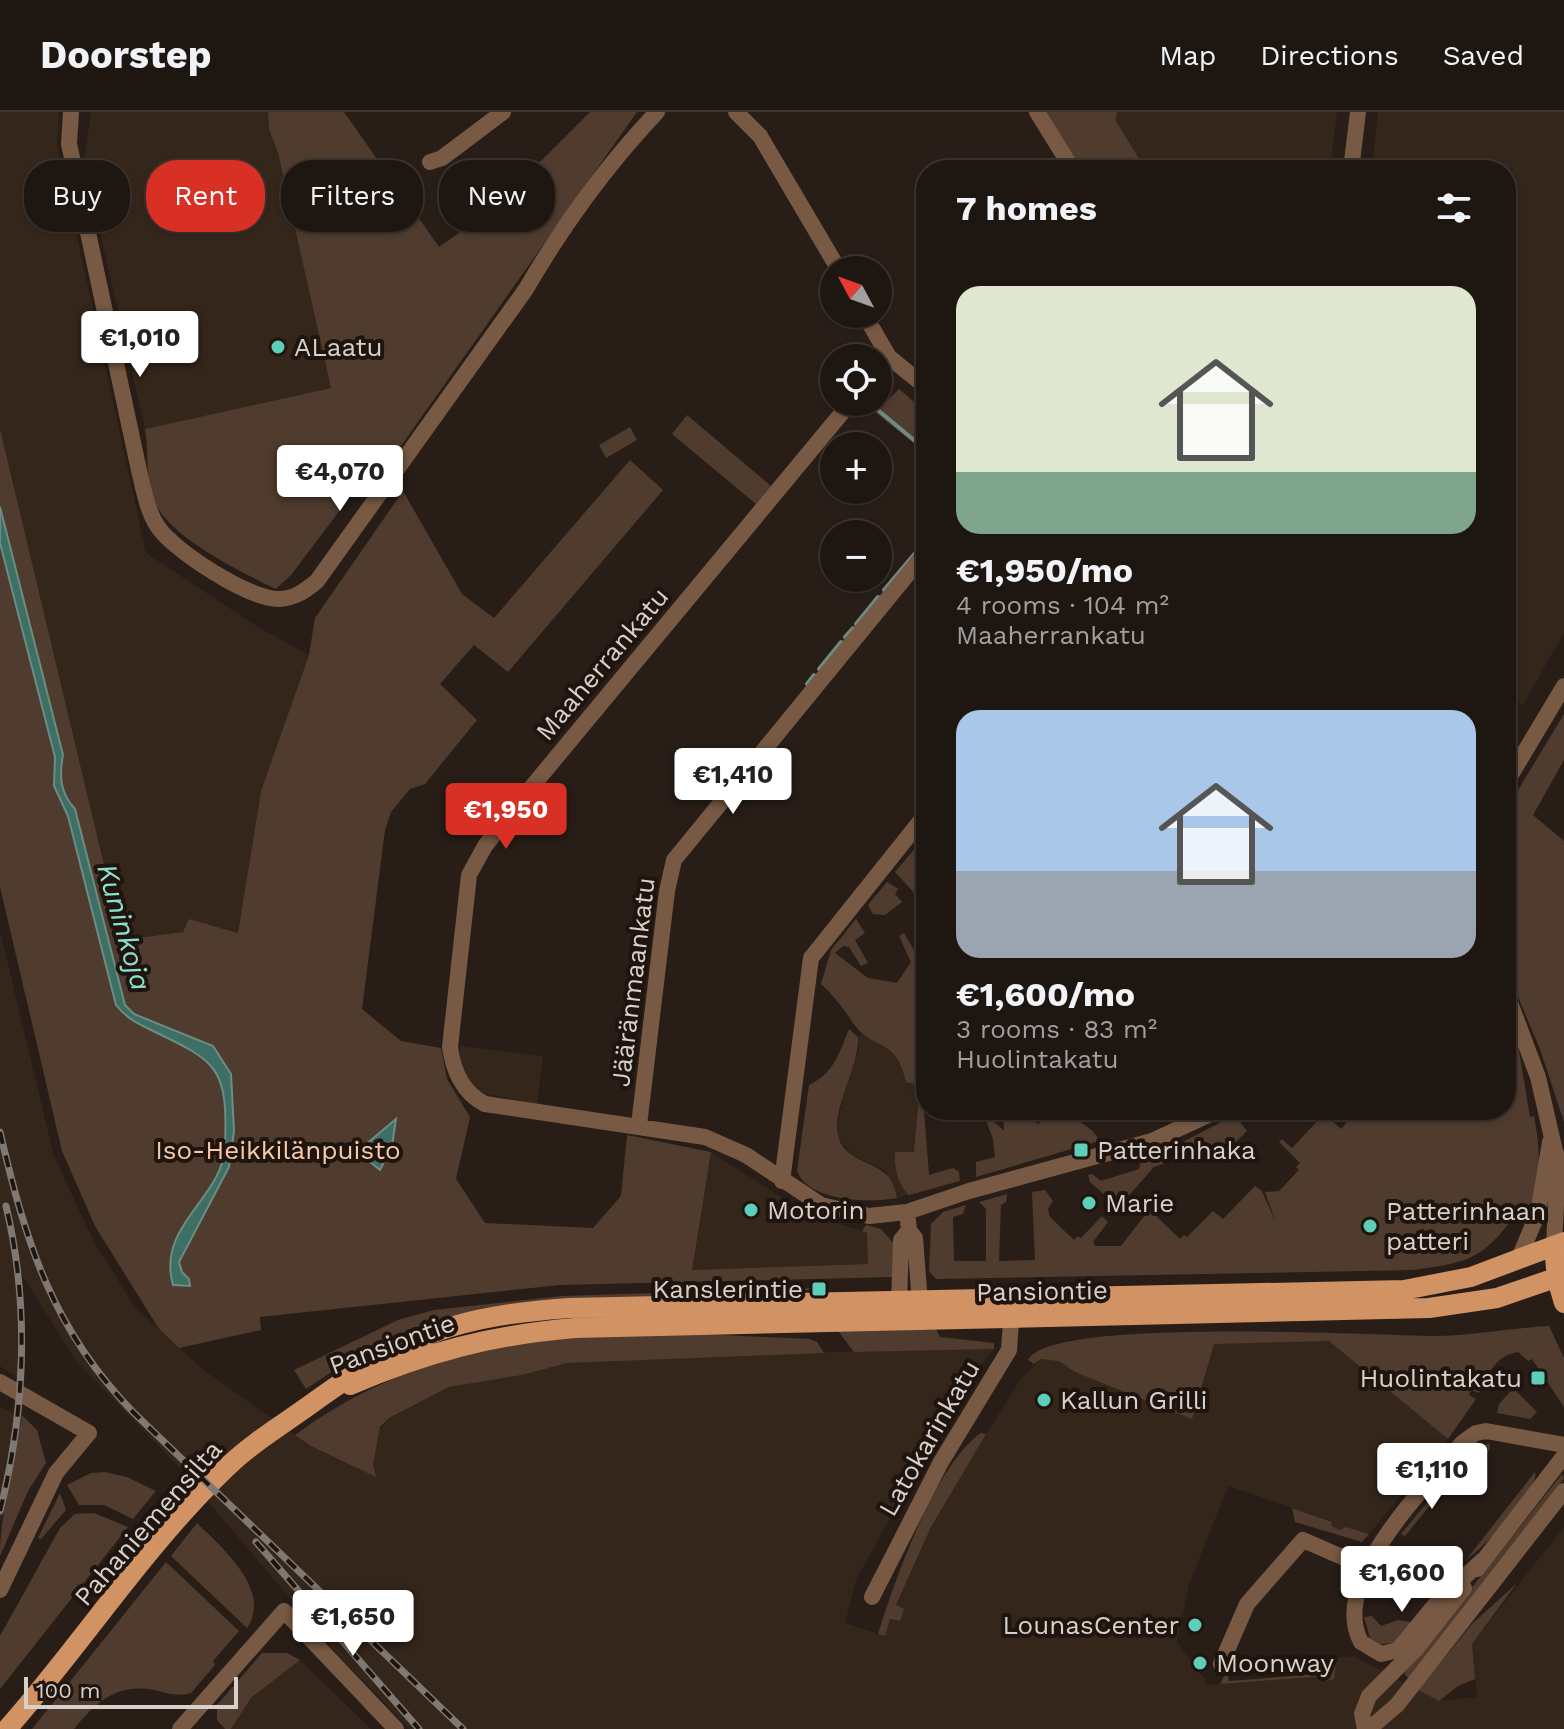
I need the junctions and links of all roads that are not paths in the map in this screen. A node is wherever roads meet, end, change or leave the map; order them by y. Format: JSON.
{"nodes":[{"id":1,"x":71,"y":112,"type":"edge"},
{"id":2,"x":503,"y":112,"type":"edge"},
{"id":3,"x":657,"y":112,"type":"edge"},
{"id":4,"x":736,"y":112,"type":"edge"},
{"id":5,"x":1037,"y":112,"type":"edge"},
{"id":6,"x":1358,"y":112,"type":"edge"},
{"id":7,"x":1067,"y":160,"type":"edge"},
{"id":8,"x":1352,"y":160,"type":"edge"},
{"id":9,"x":430,"y":162,"type":"dead end"},
{"id":10,"x":831,"y":256,"type":"edge"},
{"id":11,"x":892,"y":368,"type":"edge"},
{"id":12,"x":916,"y":381,"type":"edge"},
{"id":13,"x":839,"y":416,"type":"edge"},
{"id":14,"x":916,"y":564,"type":"edge"},
{"id":15,"x":1564,"y":686,"type":"edge"},
{"id":16,"x":1516,"y":766,"type":"edge"},
{"id":17,"x":916,"y":827,"type":"edge"},
{"id":18,"x":1516,"y":1019,"type":"edge"},
{"id":19,"x":1197,"y":1120,"type":"edge"},
{"id":20,"x":639,"y":1125,"type":"junction"},
{"id":21,"x":1551,"y":1136,"type":"junction"},
{"id":22,"x":1561,"y":1167,"type":"edge"},
{"id":23,"x":782,"y":1181,"type":"junction"},
{"id":24,"x":907,"y":1212,"type":"junction"},
{"id":25,"x":1559,"y":1244,"type":"edge"},
{"id":26,"x":1519,"y":1258,"type":"junction"},
{"id":27,"x":1560,"y":1277,"type":"edge"},
{"id":28,"x":1564,"y":1303,"type":"edge"},
{"id":29,"x":909,"y":1309,"type":"junction"},
{"id":30,"x":1012,"y":1309,"type":"junction"},
{"id":31,"x":0,"y":1382,"type":"edge"},
{"id":32,"x":317,"y":1400,"type":"joint"},
{"id":33,"x":1564,"y":1445,"type":"edge"},
{"id":34,"x":1564,"y":1456,"type":"edge"},
{"id":35,"x":1564,"y":1491,"type":"edge"},
{"id":36,"x":1483,"y":1560,"type":"junction"},
{"id":37,"x":1365,"y":1567,"type":"junction"},
{"id":38,"x":0,"y":1590,"type":"edge"},
{"id":39,"x":872,"y":1597,"type":"dead end"},
{"id":40,"x":1221,"y":1664,"type":"dead end"},
{"id":41,"x":35,"y":1698,"type":"junction"},
{"id":42,"x":7,"y":1729,"type":"edge"},
{"id":43,"x":17,"y":1729,"type":"edge"},
{"id":44,"x":180,"y":1729,"type":"edge"},
{"id":45,"x":396,"y":1729,"type":"edge"},
{"id":46,"x":1367,"y":1729,"type":"edge"}],
"edges":[{"from":1,"to":3,"type":"street"},
{"from":2,"to":9,"type":"street"},
{"from":4,"to":10,"type":"street"},
{"from":5,"to":7,"type":"street"},
{"from":6,"to":8,"type":"street"},
{"from":11,"to":12,"type":"street"},
{"from":13,"to":20,"type":"street","name":"Maaherrankatu"},
{"from":14,"to":20,"type":"street","name":"Jääränmaankatu"},
{"from":15,"to":16,"type":"street"},
{"from":17,"to":23,"type":"street"},
{"from":18,"to":21,"type":"street"},
{"from":19,"to":24,"type":"street"},
{"from":20,"to":23,"type":"street","name":"Maaherrankatu"},
{"from":21,"to":22,"type":"street"},
{"from":21,"to":26,"type":"street"},
{"from":22,"to":25,"type":"street"},
{"from":23,"to":24,"type":"street","name":"Maaherrankatu"},
{"from":24,"to":29,"type":"street"},
{"from":25,"to":26,"type":"main road","name":"Pansiontie"},
{"from":25,"to":27,"type":"main road"},
{"from":26,"to":30,"type":"main road","name":"Pansiontie"},
{"from":27,"to":28,"type":"main road"},
{"from":27,"to":30,"type":"main road","name":"Pansiontie"},
{"from":29,"to":30,"type":"main road","name":"Pansiontie"},
{"from":29,"to":32,"type":"main road","name":"Pansiontie"},
{"from":30,"to":39,"type":"street","name":"Latokarinkatu"},
{"from":31,"to":38,"type":"street"},
{"from":32,"to":41,"type":"main road","name":"Pahaniemensilta"},
{"from":33,"to":37,"type":"street"},
{"from":34,"to":36,"type":"street"},
{"from":35,"to":46,"type":"street"},
{"from":36,"to":37,"type":"street"},
{"from":36,"to":46,"type":"street"},
{"from":37,"to":40,"type":"street"},
{"from":41,"to":42,"type":"main road"},
{"from":41,"to":43,"type":"main road"},
{"from":44,"to":45,"type":"street"}]}
